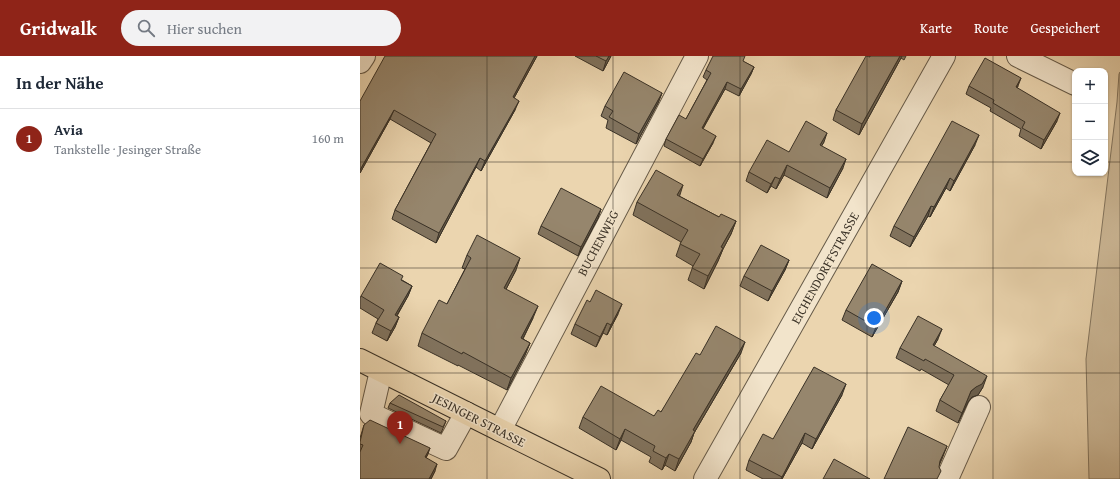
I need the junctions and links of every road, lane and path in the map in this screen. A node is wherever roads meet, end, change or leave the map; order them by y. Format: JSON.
{"nodes":[{"id":1,"x":364,"y":56,"type":"edge"},
{"id":2,"x":697,"y":56,"type":"edge"},
{"id":3,"x":944,"y":56,"type":"edge"},
{"id":4,"x":1018,"y":56,"type":"edge"},
{"id":5,"x":360,"y":62,"type":"edge"},
{"id":6,"x":1072,"y":83,"type":"edge"},
{"id":7,"x":360,"y":360,"type":"edge"},
{"id":8,"x":381,"y":371,"type":"junction"},
{"id":9,"x":979,"y":407,"type":"dead end"},
{"id":10,"x":466,"y":413,"type":"junction"},
{"id":11,"x":500,"y":430,"type":"junction"},
{"id":12,"x":599,"y":479,"type":"edge"},
{"id":13,"x":705,"y":479,"type":"edge"},
{"id":14,"x":947,"y":479,"type":"edge"}],
"edges":[{"from":1,"to":5,"type":"street"},
{"from":2,"to":11,"type":"street","name":"BUCHENWEG"},
{"from":3,"to":13,"type":"street","name":"EICHENDORFFSTRASSE"},
{"from":4,"to":6,"type":"street"},
{"from":7,"to":8,"type":"main road","name":"JESINGER STRASSE"},
{"from":8,"to":10,"type":"main road","name":"JESINGER STRASSE"},
{"from":8,"to":10,"type":"street"},
{"from":9,"to":14,"type":"street"},
{"from":10,"to":11,"type":"main road","name":"JESINGER STRASSE"},
{"from":11,"to":12,"type":"main road","name":"JESINGER STRASSE"}]}
